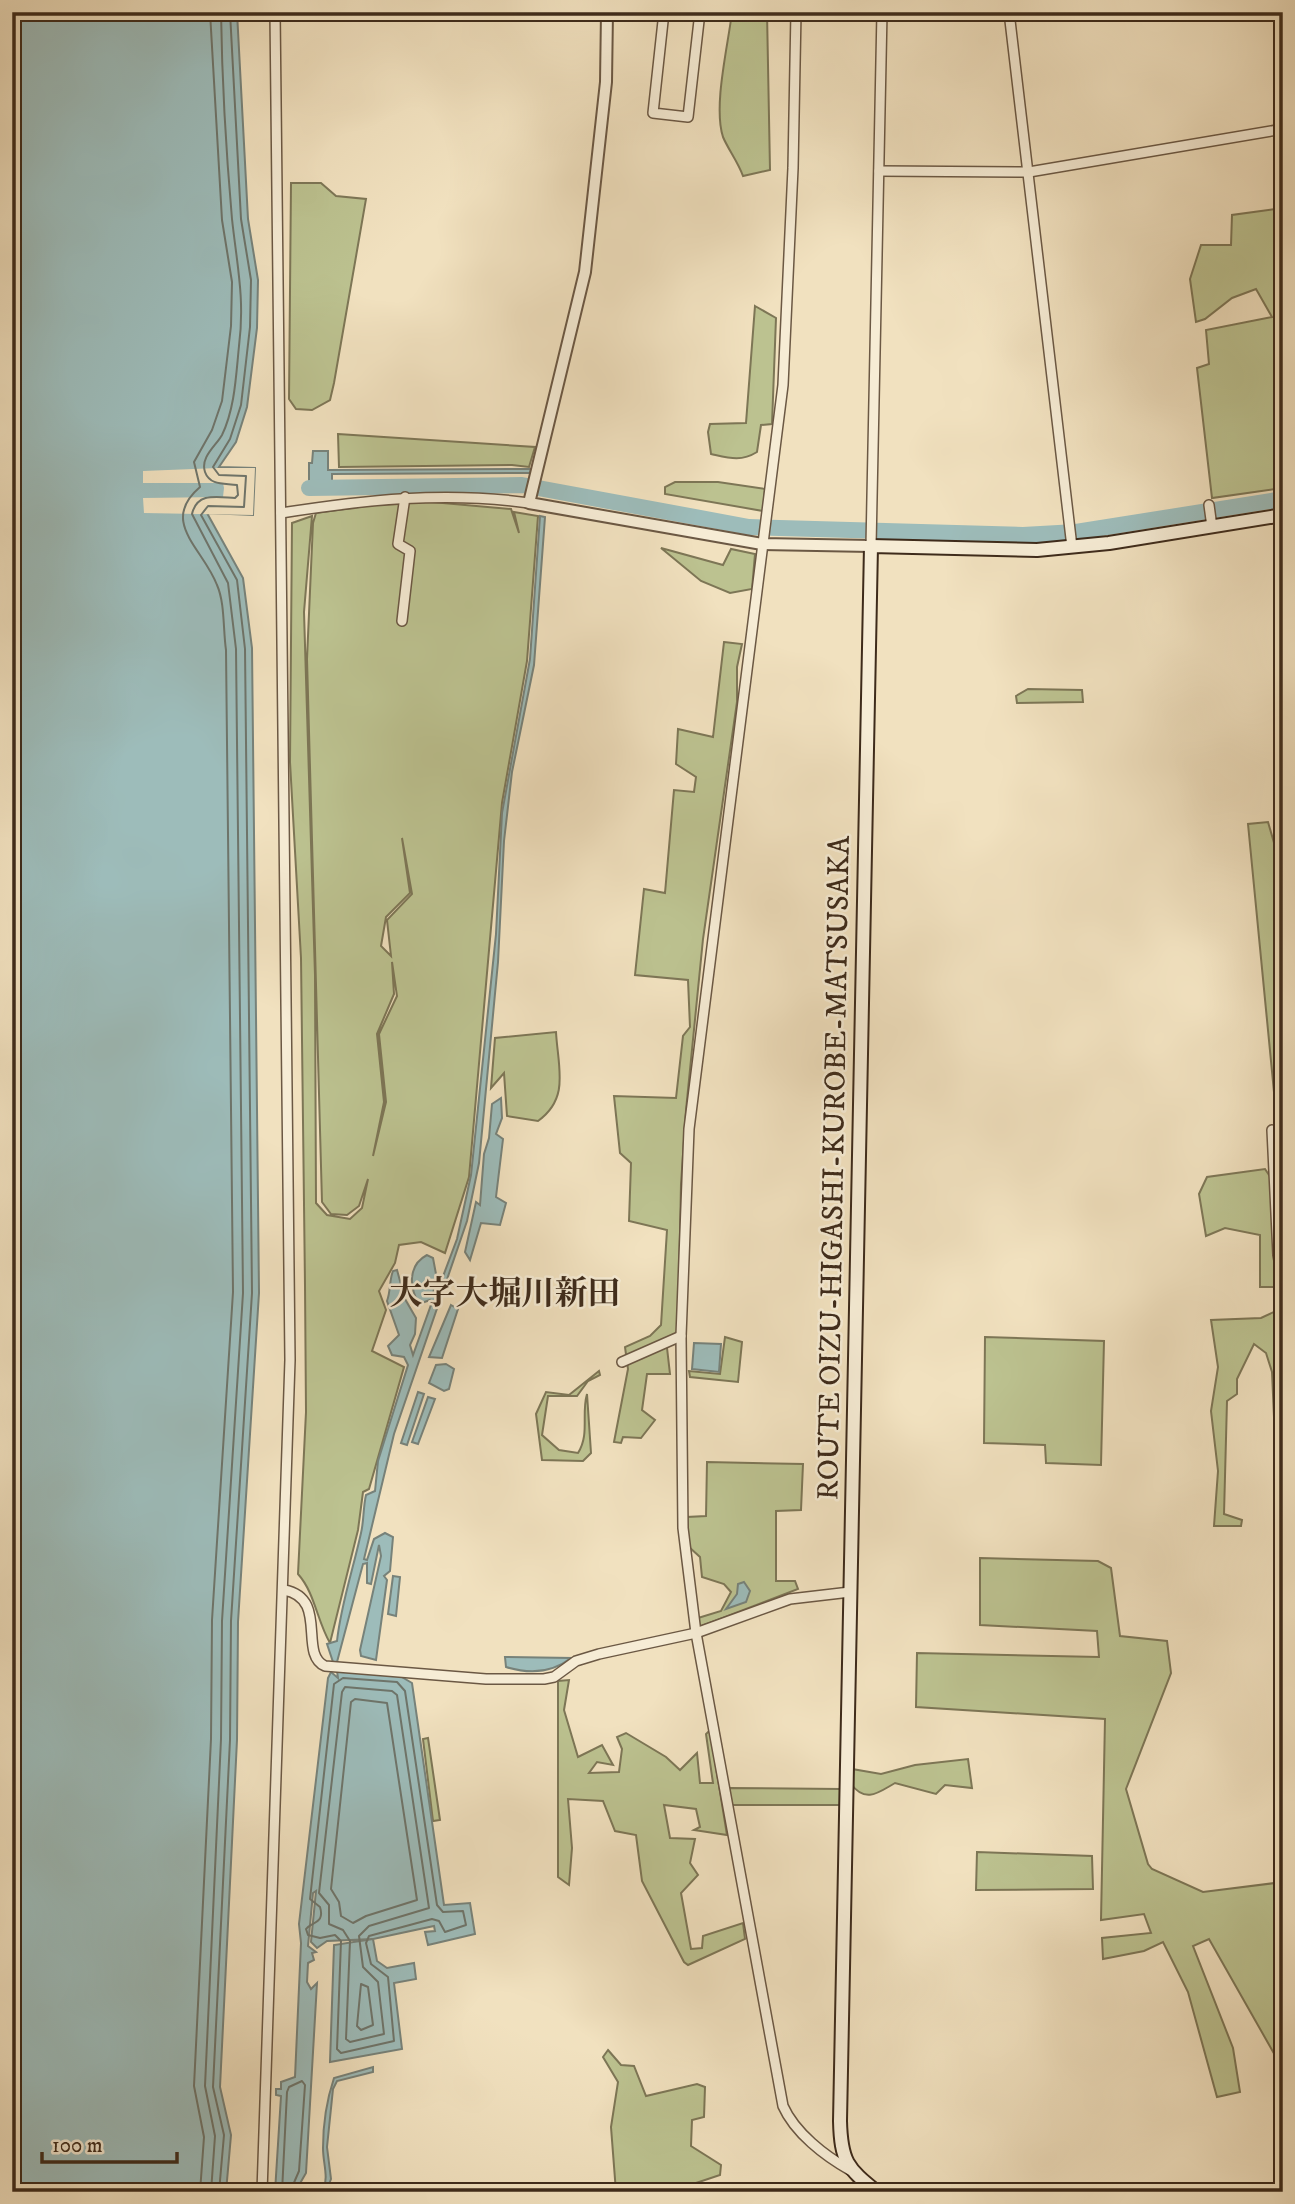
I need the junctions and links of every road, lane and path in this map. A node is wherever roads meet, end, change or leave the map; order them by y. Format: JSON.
{"nodes":[{"id":1,"x":275,"y":12,"type":"edge"},
{"id":2,"x":607,"y":12,"type":"edge"},
{"id":3,"x":664,"y":12,"type":"edge"},
{"id":4,"x":700,"y":12,"type":"edge"},
{"id":5,"x":796,"y":12,"type":"edge"},
{"id":6,"x":882,"y":12,"type":"edge"},
{"id":7,"x":1009,"y":12,"type":"edge"},
{"id":8,"x":1283,"y":129,"type":"edge"},
{"id":9,"x":879,"y":171,"type":"junction"},
{"id":10,"x":1029,"y":172,"type":"junction"},
{"id":11,"x":405,"y":497,"type":"junction"},
{"id":12,"x":530,"y":500,"type":"junction"},
{"id":13,"x":1209,"y":505,"type":"dead end"},
{"id":14,"x":281,"y":513,"type":"junction"},
{"id":15,"x":1283,"y":515,"type":"edge"},
{"id":16,"x":1211,"y":524,"type":"junction"},
{"id":17,"x":764,"y":540,"type":"junction"},
{"id":18,"x":871,"y":543,"type":"junction"},
{"id":19,"x":1072,"y":544,"type":"junction"},
{"id":20,"x":402,"y":621,"type":"dead end"},
{"id":21,"x":1272,"y":1130,"type":"dead end"},
{"id":22,"x":1282,"y":1266,"type":"edge"},
{"id":23,"x":1283,"y":1282,"type":"edge"},
{"id":24,"x":681,"y":1336,"type":"junction"},
{"id":25,"x":622,"y":1362,"type":"dead end"},
{"id":26,"x":284,"y":1590,"type":"junction"},
{"id":27,"x":850,"y":1591,"type":"junction"},
{"id":28,"x":696,"y":1633,"type":"junction"},
{"id":29,"x":850,"y":2170,"type":"junction"},
{"id":30,"x":262,"y":2192,"type":"edge"},
{"id":31,"x":877,"y":2192,"type":"edge"}],
"edges":[{"from":1,"to":14,"type":"street"},
{"from":2,"to":12,"type":"street"},
{"from":3,"to":4,"type":"street"},
{"from":5,"to":17,"type":"street"},
{"from":6,"to":9,"type":"street"},
{"from":7,"to":10,"type":"street"},
{"from":8,"to":10,"type":"street"},
{"from":9,"to":10,"type":"street"},
{"from":9,"to":18,"type":"street"},
{"from":10,"to":19,"type":"street"},
{"from":11,"to":12,"type":"street"},
{"from":11,"to":14,"type":"street"},
{"from":11,"to":20,"type":"street"},
{"from":12,"to":17,"type":"street"},
{"from":13,"to":16,"type":"street"},
{"from":14,"to":26,"type":"street"},
{"from":15,"to":16,"type":"main road"},
{"from":16,"to":19,"type":"main road"},
{"from":17,"to":18,"type":"street"},
{"from":17,"to":24,"type":"street"},
{"from":18,"to":19,"type":"main road"},
{"from":18,"to":27,"type":"main road","name":"ROUTE OIZU-HIGASHI-KUROBE-MATSUSAKA"},
{"from":21,"to":22,"type":"street"},
{"from":22,"to":23,"type":"street"},
{"from":24,"to":25,"type":"street"},
{"from":24,"to":28,"type":"street"},
{"from":26,"to":28,"type":"street"},
{"from":26,"to":30,"type":"street"},
{"from":27,"to":28,"type":"street"},
{"from":27,"to":29,"type":"main road","name":"ROUTE OIZU-HIGASHI-KUROBE-MATSUSAKA"},
{"from":28,"to":29,"type":"street"},
{"from":29,"to":31,"type":"main road"}]}
